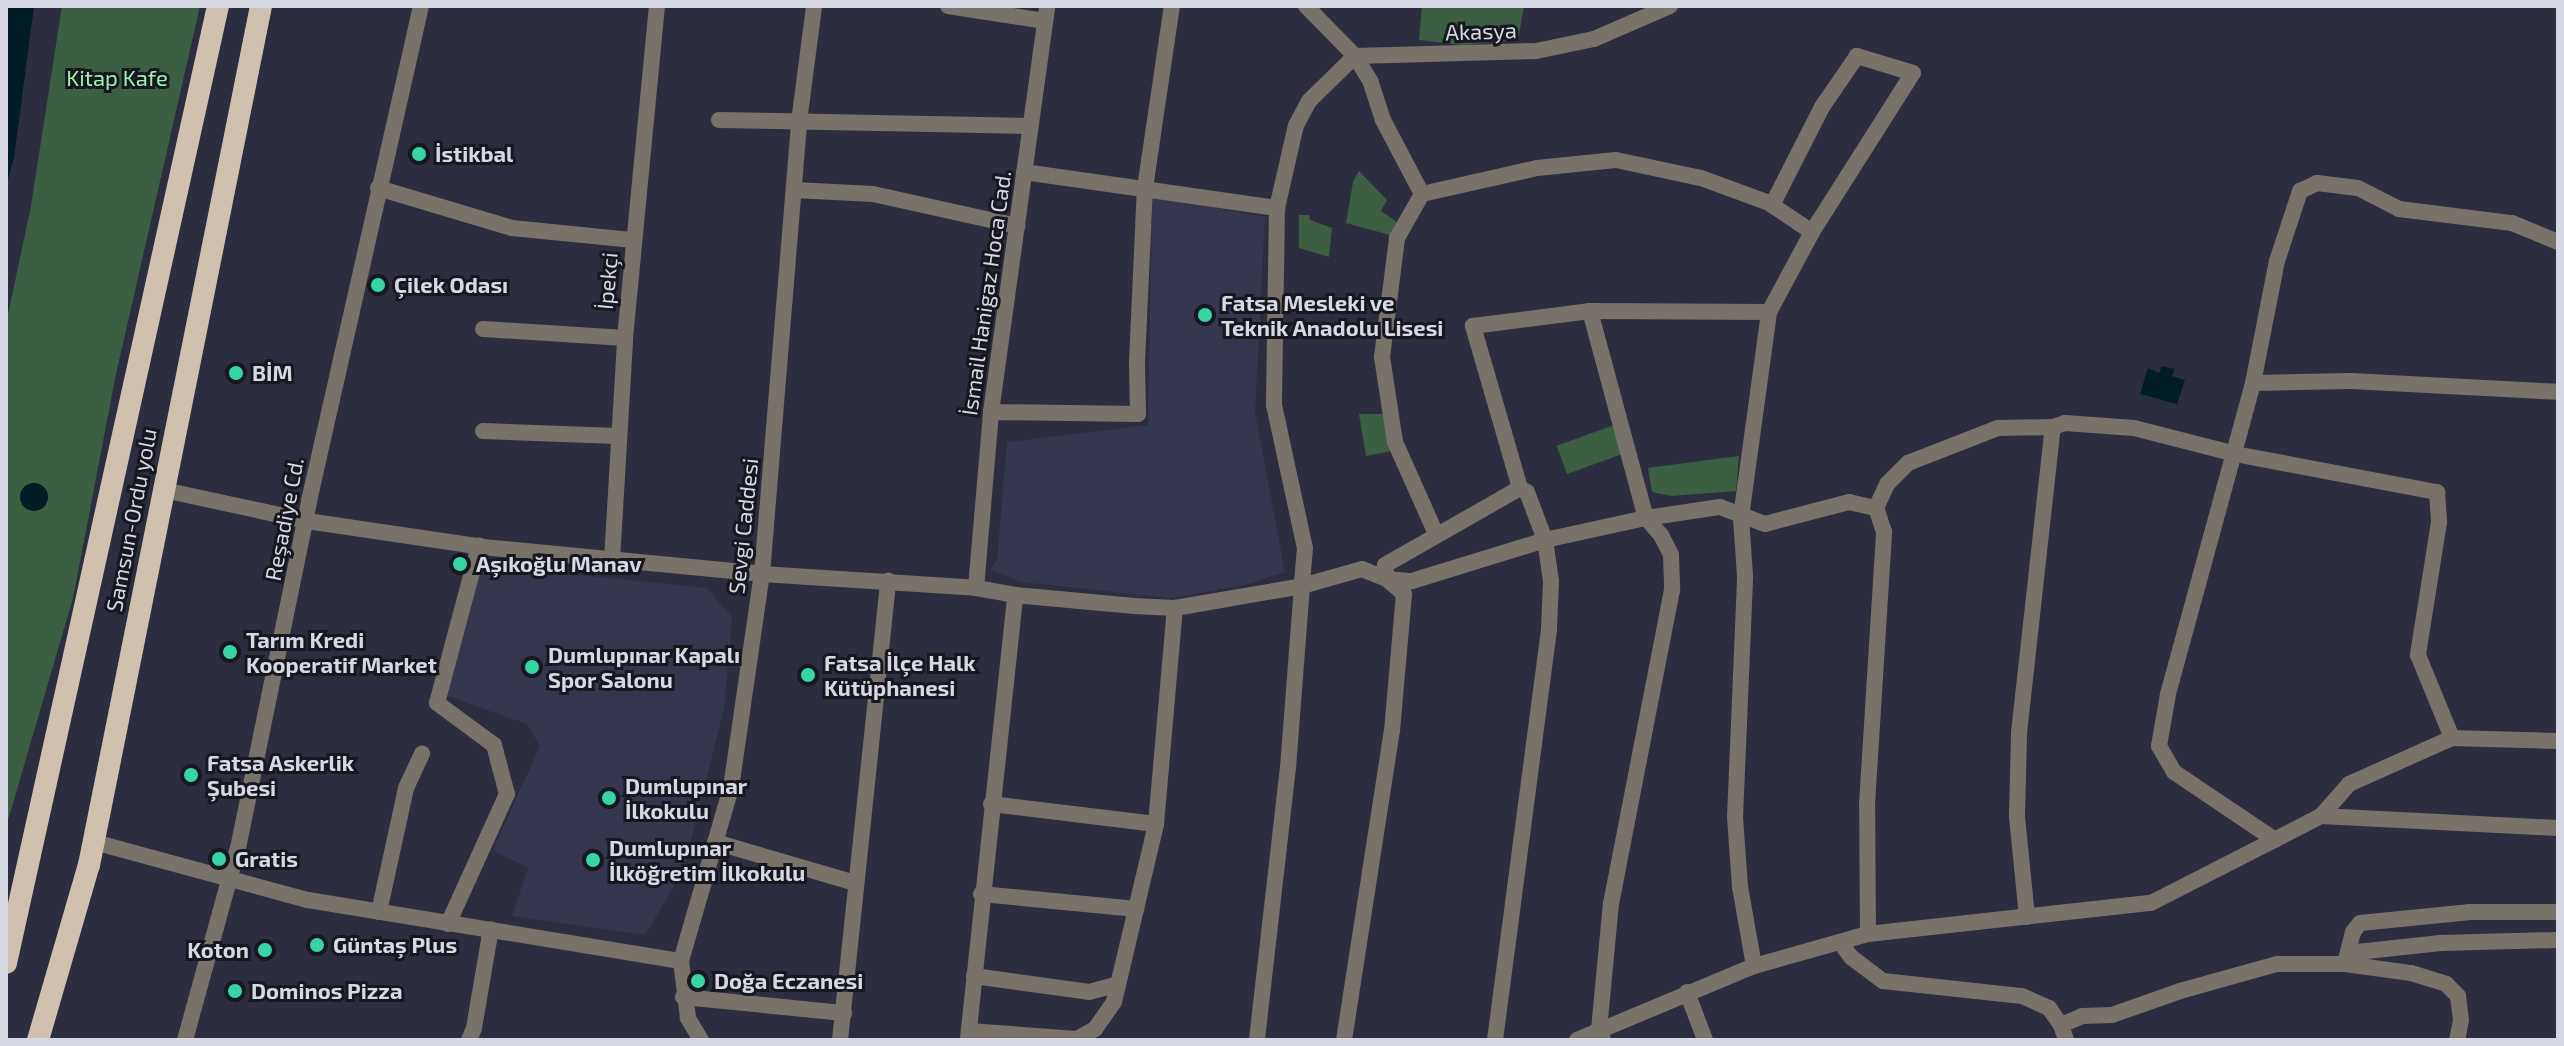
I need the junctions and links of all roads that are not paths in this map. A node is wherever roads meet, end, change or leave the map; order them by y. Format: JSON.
{"nodes":[{"id":1,"x":218,"y":6,"type":"edge"},
{"id":2,"x":261,"y":6,"type":"edge"},
{"id":3,"x":421,"y":6,"type":"edge"},
{"id":4,"x":657,"y":6,"type":"edge"},
{"id":5,"x":814,"y":6,"type":"edge"},
{"id":6,"x":948,"y":6,"type":"edge"},
{"id":7,"x":1172,"y":6,"type":"edge"},
{"id":8,"x":1670,"y":6,"type":"edge"},
{"id":9,"x":1310,"y":7,"type":"edge"},
{"id":10,"x":1046,"y":13,"type":"edge"},
{"id":11,"x":1355,"y":56,"type":"junction"},
{"id":12,"x":719,"y":120,"type":"dead end"},
{"id":13,"x":799,"y":122,"type":"junction"},
{"id":14,"x":1030,"y":126,"type":"junction"},
{"id":15,"x":1024,"y":172,"type":"junction"},
{"id":16,"x":378,"y":188,"type":"junction"},
{"id":17,"x":1145,"y":188,"type":"junction"},
{"id":18,"x":794,"y":190,"type":"junction"},
{"id":19,"x":1422,"y":194,"type":"junction"},
{"id":20,"x":1772,"y":205,"type":"junction"},
{"id":21,"x":1277,"y":208,"type":"junction"},
{"id":22,"x":1017,"y":226,"type":"junction"},
{"id":23,"x":1812,"y":232,"type":"junction"},
{"id":24,"x":633,"y":240,"type":"junction"},
{"id":25,"x":2558,"y":242,"type":"edge"},
{"id":26,"x":1590,"y":311,"type":"junction"},
{"id":27,"x":1769,"y":312,"type":"junction"},
{"id":28,"x":483,"y":329,"type":"dead end"},
{"id":29,"x":625,"y":338,"type":"junction"},
{"id":30,"x":2253,"y":383,"type":"junction"},
{"id":31,"x":2558,"y":392,"type":"edge"},
{"id":32,"x":991,"y":412,"type":"junction"},
{"id":33,"x":2053,"y":427,"type":"junction"},
{"id":34,"x":483,"y":431,"type":"dead end"},
{"id":35,"x":617,"y":436,"type":"junction"},
{"id":36,"x":2235,"y":454,"type":"junction"},
{"id":37,"x":1520,"y":488,"type":"junction"},
{"id":38,"x":164,"y":490,"type":"junction"},
{"id":39,"x":1876,"y":508,"type":"junction"},
{"id":40,"x":1741,"y":517,"type":"junction"},
{"id":41,"x":1646,"y":518,"type":"junction"},
{"id":42,"x":307,"y":521,"type":"junction"},
{"id":43,"x":1436,"y":534,"type":"junction"},
{"id":44,"x":1545,"y":540,"type":"junction"},
{"id":45,"x":479,"y":546,"type":"junction"},
{"id":46,"x":612,"y":560,"type":"junction"},
{"id":47,"x":762,"y":574,"type":"junction"},
{"id":48,"x":1387,"y":579,"type":"junction"},
{"id":49,"x":888,"y":581,"type":"junction"},
{"id":50,"x":1302,"y":586,"type":"junction"},
{"id":51,"x":976,"y":588,"type":"junction"},
{"id":52,"x":1015,"y":595,"type":"junction"},
{"id":53,"x":1175,"y":608,"type":"junction"},
{"id":54,"x":2452,"y":738,"type":"junction"},
{"id":55,"x":2558,"y":741,"type":"edge"},
{"id":56,"x":422,"y":754,"type":"dead end"},
{"id":57,"x":991,"y":804,"type":"junction"},
{"id":58,"x":2321,"y":816,"type":"junction"},
{"id":59,"x":1156,"y":824,"type":"junction"},
{"id":60,"x":2558,"y":828,"type":"edge"},
{"id":61,"x":2275,"y":840,"type":"junction"},
{"id":62,"x":94,"y":842,"type":"junction"},
{"id":63,"x":715,"y":842,"type":"junction"},
{"id":64,"x":230,"y":880,"type":"junction"},
{"id":65,"x":855,"y":883,"type":"junction"},
{"id":66,"x":981,"y":894,"type":"junction"},
{"id":67,"x":1136,"y":909,"type":"junction"},
{"id":68,"x":379,"y":912,"type":"junction"},
{"id":69,"x":2558,"y":912,"type":"edge"},
{"id":70,"x":2027,"y":917,"type":"junction"},
{"id":71,"x":448,"y":924,"type":"junction"},
{"id":72,"x":491,"y":929,"type":"junction"},
{"id":73,"x":1868,"y":934,"type":"junction"},
{"id":74,"x":2558,"y":940,"type":"edge"},
{"id":75,"x":1840,"y":942,"type":"junction"},
{"id":76,"x":2347,"y":958,"type":"junction"},
{"id":77,"x":681,"y":961,"type":"junction"},
{"id":78,"x":6,"y":963,"type":"edge"},
{"id":79,"x":1754,"y":966,"type":"junction"},
{"id":80,"x":974,"y":976,"type":"junction"},
{"id":81,"x":1118,"y":984,"type":"junction"},
{"id":82,"x":1687,"y":992,"type":"junction"},
{"id":83,"x":683,"y":997,"type":"junction"},
{"id":84,"x":844,"y":1013,"type":"junction"},
{"id":85,"x":2063,"y":1032,"type":"edge"},
{"id":86,"x":1601,"y":1034,"type":"edge"},
{"id":87,"x":968,"y":1036,"type":"edge"},
{"id":88,"x":38,"y":1040,"type":"edge"},
{"id":89,"x":185,"y":1040,"type":"edge"},
{"id":90,"x":469,"y":1040,"type":"edge"},
{"id":91,"x":701,"y":1040,"type":"edge"},
{"id":92,"x":840,"y":1040,"type":"edge"},
{"id":93,"x":1257,"y":1040,"type":"edge"},
{"id":94,"x":1344,"y":1040,"type":"edge"},
{"id":95,"x":1495,"y":1040,"type":"edge"},
{"id":96,"x":1577,"y":1040,"type":"edge"},
{"id":97,"x":1705,"y":1040,"type":"edge"},
{"id":98,"x":2457,"y":1040,"type":"edge"}],
"edges":[{"from":1,"to":78,"type":"highway","name":"Samsun-Ordu yolu"},
{"from":2,"to":38,"type":"highway","name":"Samsun-Ordu yolu"},
{"from":3,"to":16,"type":"street","name":"Reşadiye Cd."},
{"from":4,"to":24,"type":"street","name":"İpekçi"},
{"from":5,"to":13,"type":"street","name":"Sevgi Caddesi"},
{"from":6,"to":10,"type":"street"},
{"from":7,"to":17,"type":"street"},
{"from":8,"to":11,"type":"street","name":"Akasya"},
{"from":9,"to":11,"type":"street"},
{"from":10,"to":14,"type":"street","name":"İsmail Hanigaz Hoca Cad."},
{"from":11,"to":19,"type":"street"},
{"from":11,"to":21,"type":"street"},
{"from":12,"to":13,"type":"street"},
{"from":13,"to":14,"type":"street"},
{"from":13,"to":18,"type":"street","name":"Sevgi Caddesi"},
{"from":14,"to":15,"type":"street","name":"İsmail Hanigaz Hoca Cad."},
{"from":15,"to":17,"type":"street"},
{"from":15,"to":22,"type":"street","name":"İsmail Hanigaz Hoca Cad."},
{"from":16,"to":24,"type":"street"},
{"from":16,"to":42,"type":"street","name":"Reşadiye Cd."},
{"from":17,"to":21,"type":"street"},
{"from":17,"to":32,"type":"street"},
{"from":18,"to":22,"type":"street"},
{"from":18,"to":47,"type":"street","name":"Sevgi Caddesi"},
{"from":19,"to":20,"type":"street"},
{"from":19,"to":43,"type":"street"},
{"from":20,"to":23,"type":"street"},
{"from":20,"to":23,"type":"street"},
{"from":21,"to":50,"type":"street"},
{"from":22,"to":32,"type":"street","name":"İsmail Hanigaz Hoca Cad."},
{"from":23,"to":27,"type":"street"},
{"from":24,"to":29,"type":"street","name":"İpekçi"},
{"from":25,"to":30,"type":"street"},
{"from":26,"to":27,"type":"street"},
{"from":26,"to":37,"type":"street"},
{"from":26,"to":41,"type":"street"},
{"from":27,"to":40,"type":"street"},
{"from":28,"to":29,"type":"street"},
{"from":29,"to":35,"type":"street","name":"İpekçi"},
{"from":30,"to":31,"type":"street"},
{"from":30,"to":36,"type":"street"},
{"from":32,"to":51,"type":"street","name":"İsmail Hanigaz Hoca Cad."},
{"from":33,"to":36,"type":"street"},
{"from":33,"to":39,"type":"street"},
{"from":33,"to":70,"type":"street"},
{"from":34,"to":35,"type":"street"},
{"from":35,"to":46,"type":"street","name":"İpekçi"},
{"from":36,"to":54,"type":"street"},
{"from":36,"to":61,"type":"street"},
{"from":37,"to":43,"type":"street"},
{"from":37,"to":44,"type":"street"},
{"from":38,"to":42,"type":"street"},
{"from":38,"to":62,"type":"highway","name":"Samsun-Ordu yolu"},
{"from":39,"to":40,"type":"street"},
{"from":39,"to":73,"type":"street"},
{"from":40,"to":41,"type":"street"},
{"from":40,"to":79,"type":"street"},
{"from":41,"to":44,"type":"street"},
{"from":41,"to":86,"type":"street"},
{"from":42,"to":45,"type":"street"},
{"from":42,"to":64,"type":"street","name":"Reşadiye Cd."},
{"from":43,"to":48,"type":"street"},
{"from":44,"to":48,"type":"street"},
{"from":44,"to":95,"type":"street"},
{"from":45,"to":46,"type":"street"},
{"from":45,"to":71,"type":"street"},
{"from":46,"to":47,"type":"street"},
{"from":47,"to":49,"type":"street"},
{"from":47,"to":63,"type":"street","name":"Sevgi Caddesi"},
{"from":48,"to":50,"type":"street"},
{"from":48,"to":94,"type":"street"},
{"from":49,"to":51,"type":"street"},
{"from":49,"to":65,"type":"street"},
{"from":50,"to":53,"type":"street"},
{"from":50,"to":93,"type":"street"},
{"from":51,"to":52,"type":"street"},
{"from":52,"to":53,"type":"street"},
{"from":52,"to":57,"type":"street"},
{"from":53,"to":59,"type":"street"},
{"from":54,"to":55,"type":"street"},
{"from":54,"to":58,"type":"street"},
{"from":56,"to":68,"type":"street"},
{"from":57,"to":59,"type":"street"},
{"from":57,"to":66,"type":"street"},
{"from":58,"to":60,"type":"street"},
{"from":58,"to":61,"type":"street"},
{"from":59,"to":67,"type":"street"},
{"from":61,"to":70,"type":"street"},
{"from":62,"to":64,"type":"street"},
{"from":62,"to":88,"type":"highway","name":"Samsun-Ordu yolu"},
{"from":63,"to":65,"type":"street"},
{"from":63,"to":77,"type":"street","name":"Sevgi Caddesi"},
{"from":64,"to":68,"type":"street"},
{"from":64,"to":89,"type":"street","name":"Reşadiye Cd."},
{"from":65,"to":84,"type":"street"},
{"from":66,"to":67,"type":"street"},
{"from":66,"to":80,"type":"street"},
{"from":67,"to":81,"type":"street"},
{"from":68,"to":71,"type":"street"},
{"from":69,"to":76,"type":"street"},
{"from":70,"to":73,"type":"street"},
{"from":71,"to":72,"type":"street"},
{"from":72,"to":77,"type":"street"},
{"from":72,"to":90,"type":"street"},
{"from":73,"to":75,"type":"street"},
{"from":74,"to":76,"type":"street"},
{"from":75,"to":79,"type":"street"},
{"from":75,"to":85,"type":"street"},
{"from":76,"to":85,"type":"street"},
{"from":76,"to":98,"type":"street"},
{"from":77,"to":83,"type":"street","name":"Sevgi Caddesi"},
{"from":79,"to":82,"type":"street"},
{"from":80,"to":81,"type":"street"},
{"from":80,"to":87,"type":"street"},
{"from":81,"to":87,"type":"street"},
{"from":82,"to":86,"type":"street"},
{"from":82,"to":97,"type":"street"},
{"from":83,"to":84,"type":"street"},
{"from":83,"to":91,"type":"street","name":"Sevgi Caddesi"},
{"from":84,"to":92,"type":"street"},
{"from":86,"to":96,"type":"street"}]}
